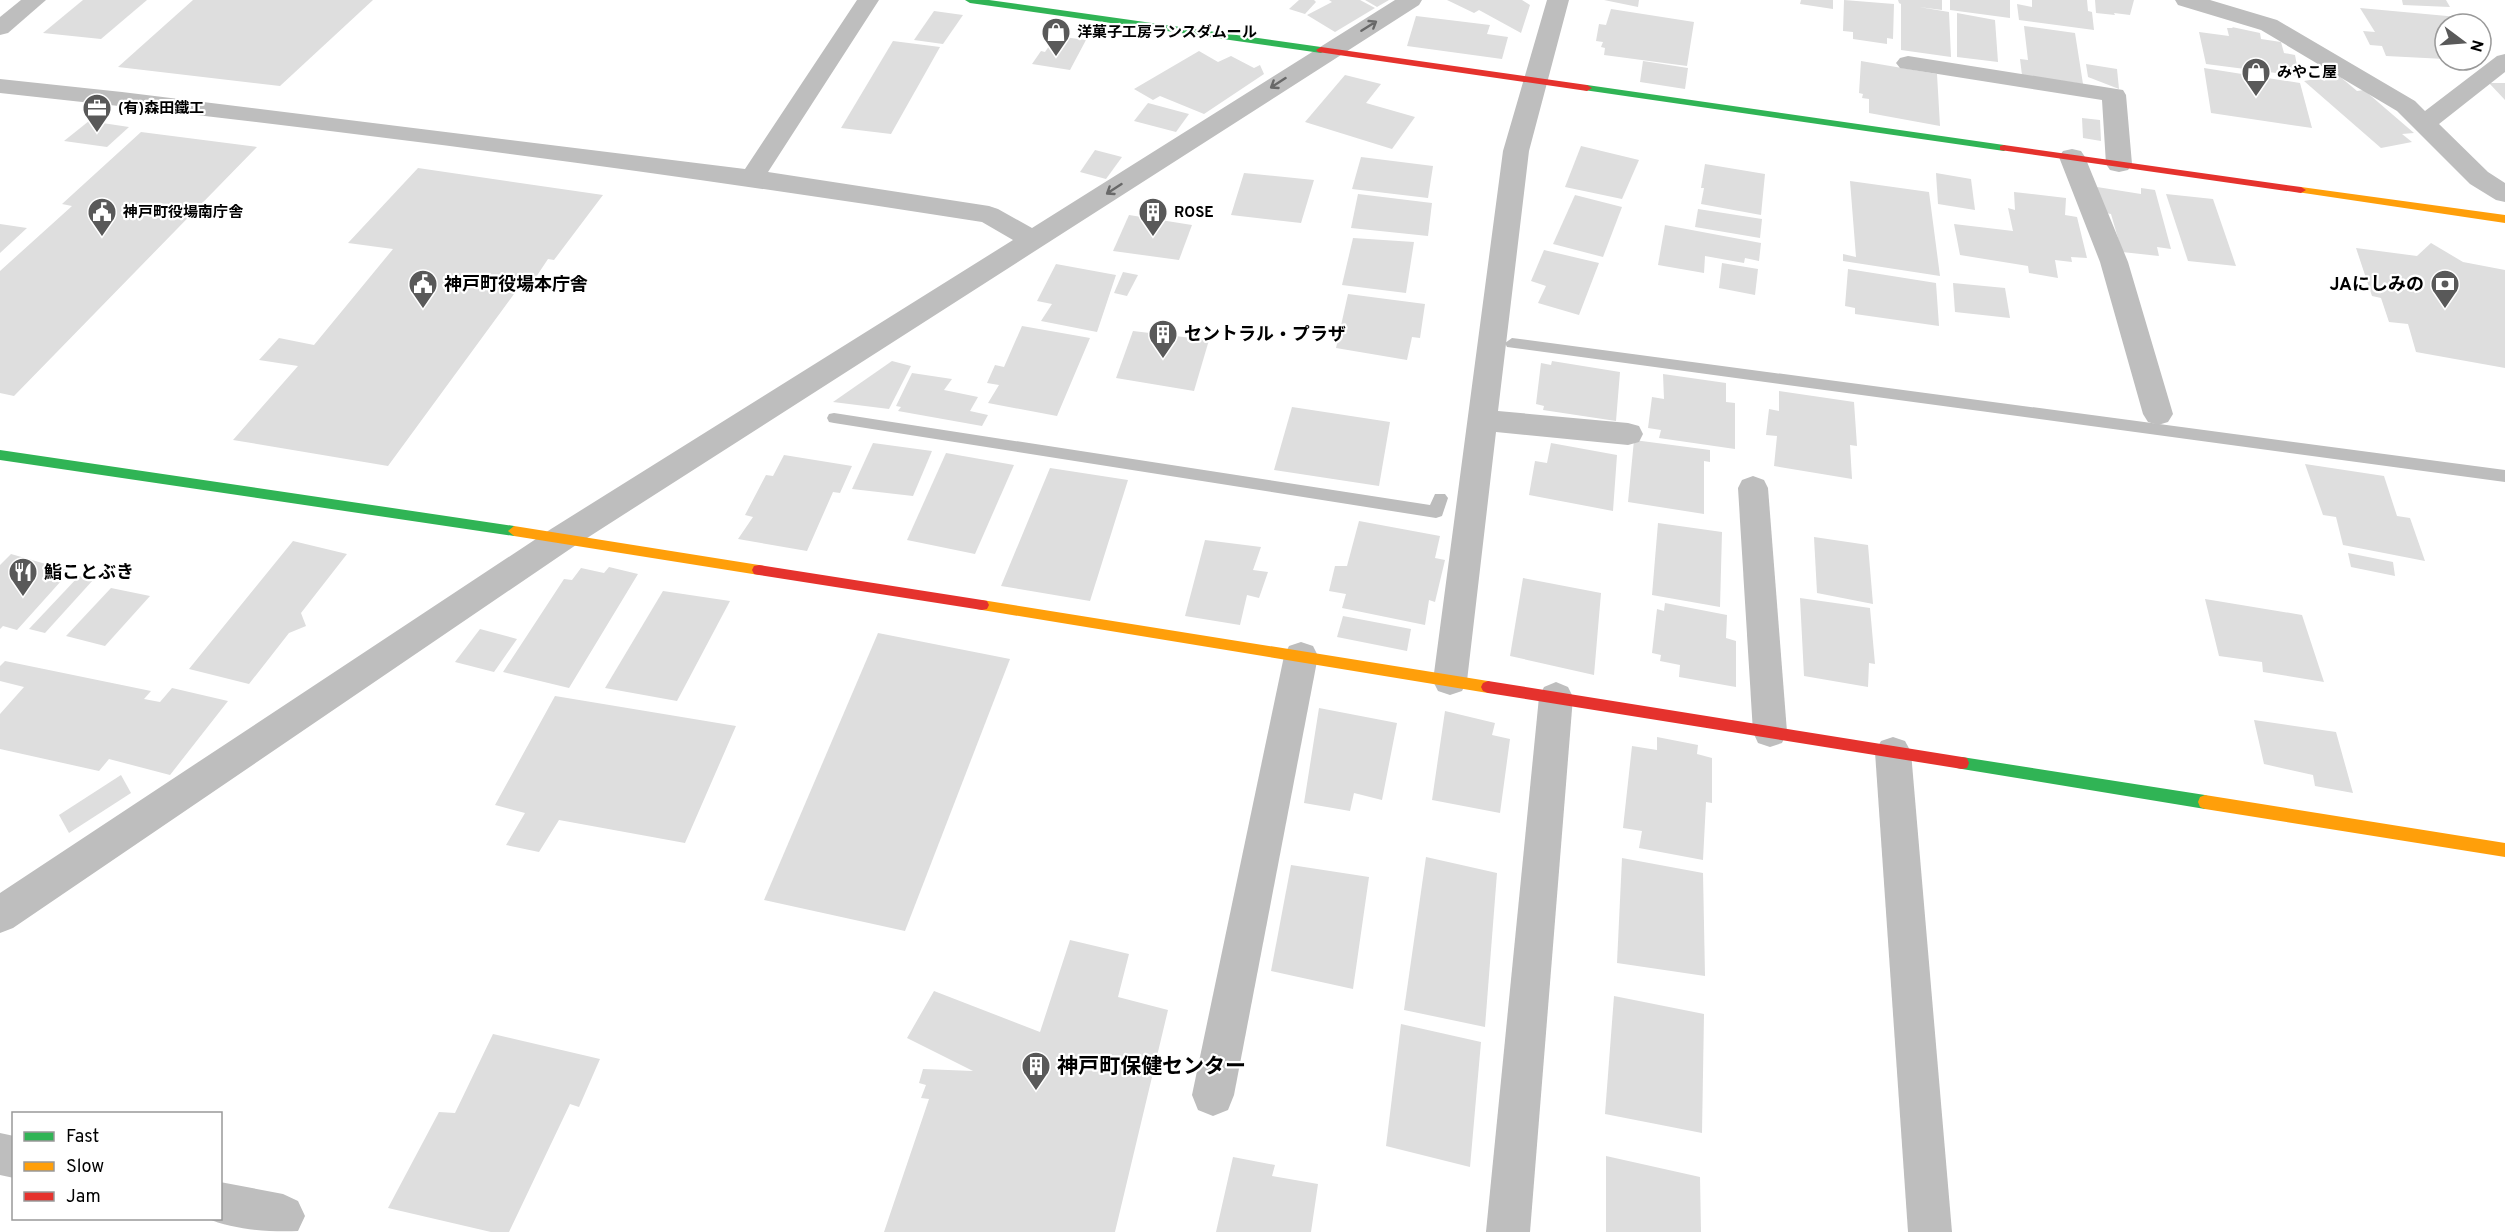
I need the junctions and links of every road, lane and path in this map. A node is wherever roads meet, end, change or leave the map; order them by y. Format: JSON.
{"nodes":[{"id":1,"x":35,"y":0,"type":"edge"},
{"id":2,"x":868,"y":0,"type":"edge"},
{"id":3,"x":970,"y":0,"type":"edge"},
{"id":4,"x":1411,"y":0,"type":"edge"},
{"id":5,"x":1558,"y":0,"type":"edge"},
{"id":6,"x":2186,"y":0,"type":"edge"},
{"id":7,"x":2221,"y":5,"type":"edge"},
{"id":8,"x":0,"y":28,"type":"edge"},
{"id":9,"x":1327,"y":52,"type":"junction"},
{"id":10,"x":2505,"y":61,"type":"edge"},
{"id":11,"x":1908,"y":63,"type":"dead end"},
{"id":12,"x":1534,"y":81,"type":"junction"},
{"id":13,"x":0,"y":86,"type":"edge"},
{"id":14,"x":2424,"y":124,"type":"junction"},
{"id":15,"x":2072,"y":157,"type":"junction"},
{"id":16,"x":2119,"y":164,"type":"junction"},
{"id":17,"x":752,"y":178,"type":"junction"},
{"id":18,"x":2505,"y":194,"type":"edge"},
{"id":19,"x":2505,"y":219,"type":"edge"},
{"id":20,"x":1034,"y":240,"type":"junction"},
{"id":21,"x":2158,"y":414,"type":"dead end"},
{"id":22,"x":1483,"y":420,"type":"junction"},
{"id":23,"x":1628,"y":434,"type":"dead end"},
{"id":24,"x":0,"y":455,"type":"edge"},
{"id":25,"x":1753,"y":488,"type":"dead end"},
{"id":26,"x":562,"y":538,"type":"junction"},
{"id":27,"x":1301,"y":656,"type":"junction"},
{"id":28,"x":1450,"y":681,"type":"junction"},
{"id":29,"x":1556,"y":697,"type":"junction"},
{"id":30,"x":1770,"y":732,"type":"junction"},
{"id":31,"x":1893,"y":752,"type":"junction"},
{"id":32,"x":2505,"y":850,"type":"edge"},
{"id":33,"x":0,"y":915,"type":"edge"},
{"id":34,"x":1213,"y":1095,"type":"dead end"},
{"id":35,"x":222,"y":1203,"type":"edge"},
{"id":36,"x":283,"y":1216,"type":"dead end"},
{"id":37,"x":1508,"y":1232,"type":"edge"},
{"id":38,"x":1930,"y":1232,"type":"edge"}],
"edges":[{"from":1,"to":8,"type":"street"},
{"from":2,"to":17,"type":"street"},
{"from":3,"to":9,"type":"street"},
{"from":9,"to":4,"type":"street","one_way":true},
{"from":5,"to":12,"type":"street"},
{"from":6,"to":7,"type":"street"},
{"from":7,"to":14,"type":"street"},
{"from":9,"to":12,"type":"street"},
{"from":9,"to":20,"type":"street","one_way":true},
{"from":10,"to":14,"type":"street"},
{"from":11,"to":16,"type":"street"},
{"from":12,"to":15,"type":"street"},
{"from":12,"to":22,"type":"street"},
{"from":13,"to":17,"type":"street"},
{"from":14,"to":18,"type":"street"},
{"from":15,"to":16,"type":"street"},
{"from":15,"to":21,"type":"street"},
{"from":16,"to":19,"type":"street"},
{"from":17,"to":20,"type":"street"},
{"from":20,"to":26,"type":"street"},
{"from":22,"to":23,"type":"street"},
{"from":22,"to":28,"type":"street"},
{"from":24,"to":26,"type":"street"},
{"from":25,"to":30,"type":"street"},
{"from":26,"to":27,"type":"street"},
{"from":26,"to":33,"type":"street"},
{"from":27,"to":28,"type":"street"},
{"from":27,"to":34,"type":"street"},
{"from":28,"to":29,"type":"street"},
{"from":29,"to":30,"type":"street"},
{"from":29,"to":37,"type":"street"},
{"from":30,"to":31,"type":"street"},
{"from":31,"to":32,"type":"street"},
{"from":31,"to":38,"type":"street"},
{"from":35,"to":36,"type":"street"}]}
